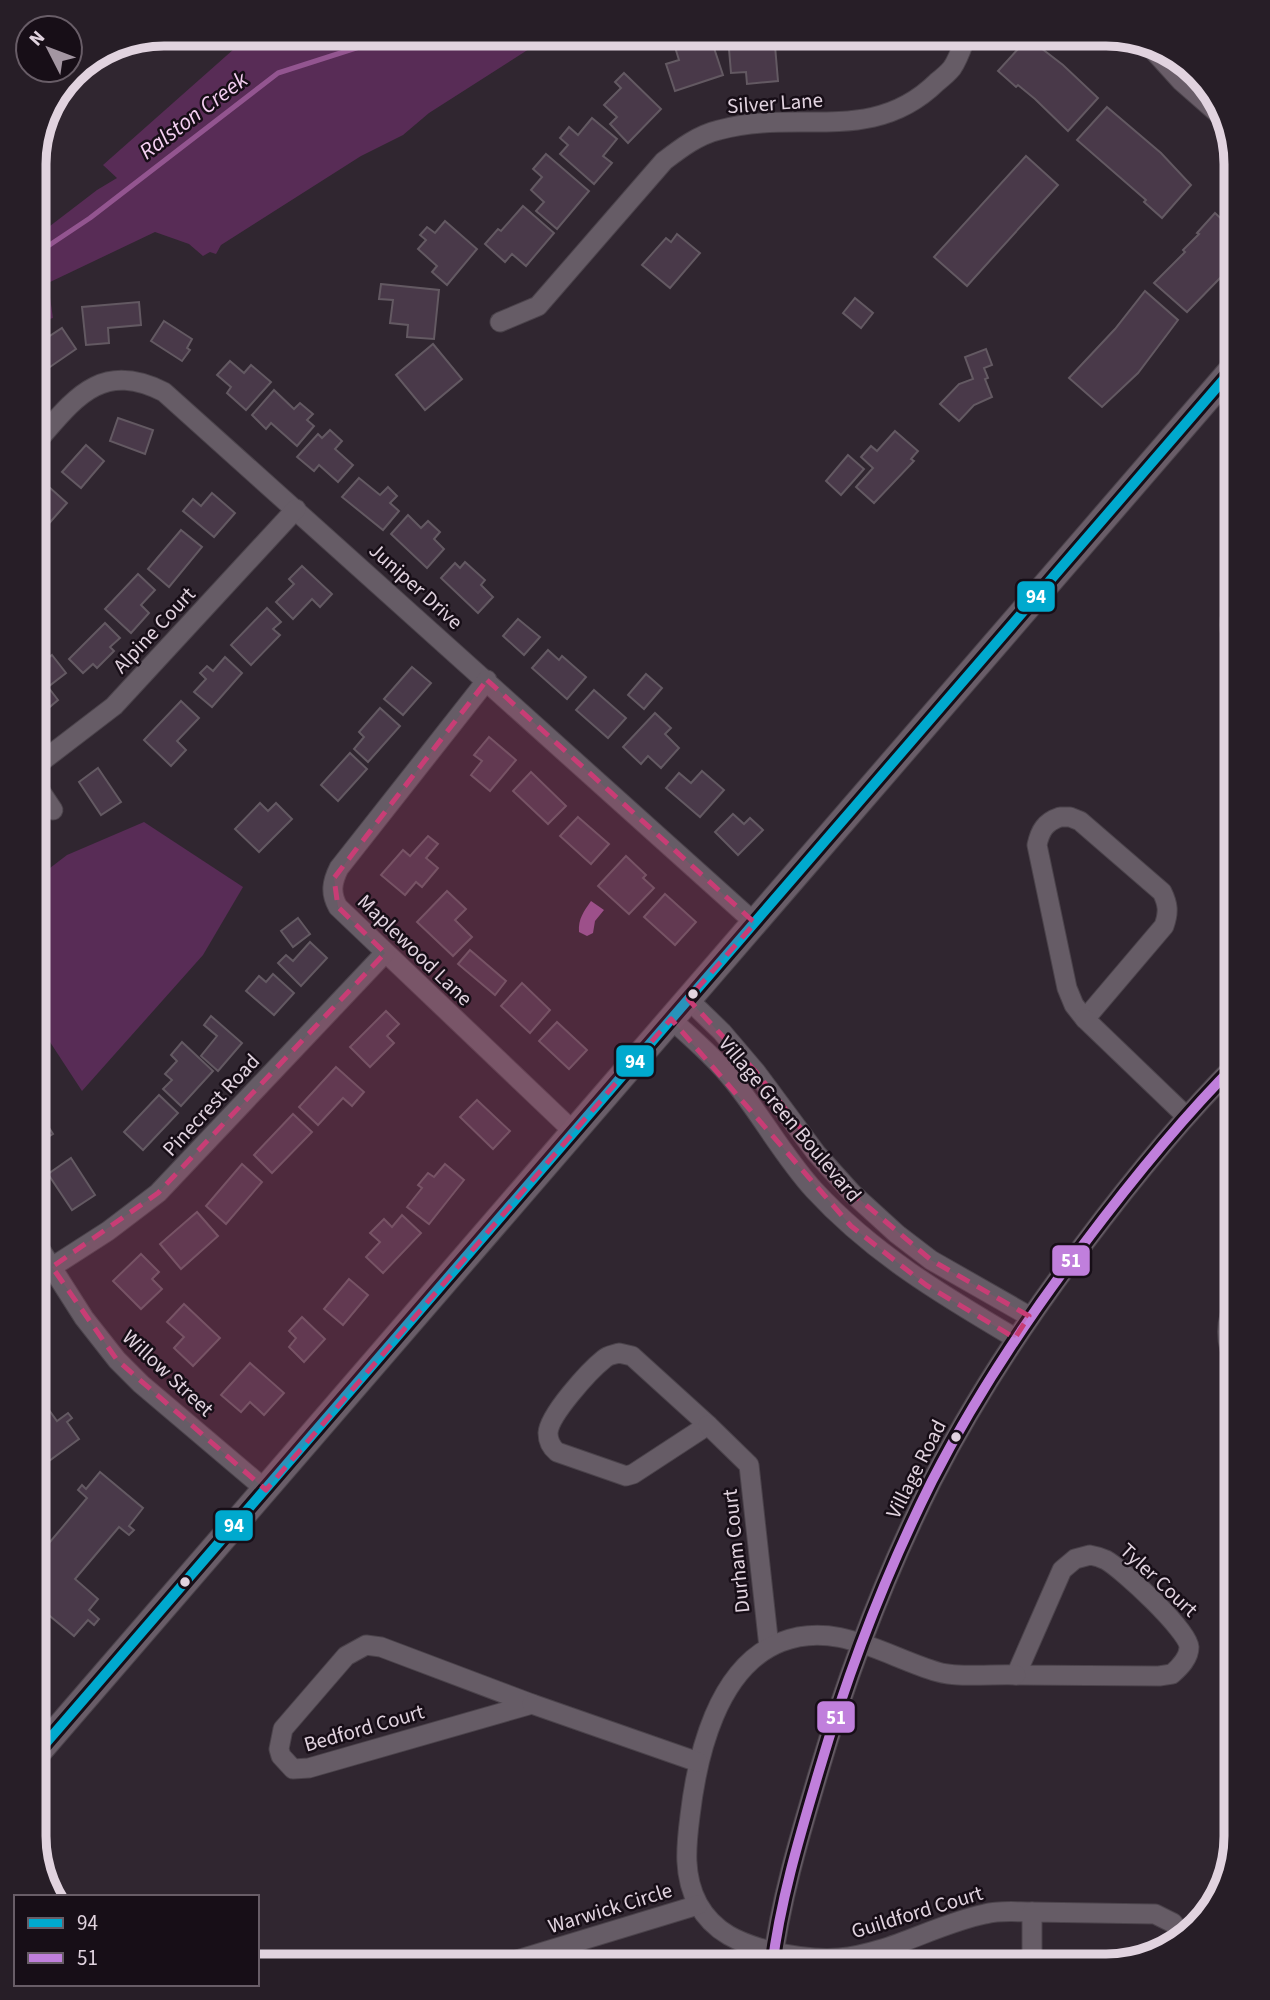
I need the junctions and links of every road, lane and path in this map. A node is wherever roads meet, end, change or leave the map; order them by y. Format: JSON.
{"nodes":[{"id":1,"x":962,"y":46,"type":"edge"},
{"id":2,"x":1171,"y":64,"type":"edge"},
{"id":3,"x":1203,"y":96,"type":"edge"},
{"id":4,"x":500,"y":322,"type":"dead end"},
{"id":5,"x":1224,"y":378,"type":"edge"},
{"id":6,"x":46,"y":432,"type":"edge"},
{"id":7,"x":296,"y":509,"type":"junction"},
{"id":8,"x":487,"y":680,"type":"junction"},
{"id":9,"x":46,"y":758,"type":"edge"},
{"id":10,"x":46,"y":800,"type":"edge"},
{"id":11,"x":53,"y":810,"type":"dead end"},
{"id":12,"x":755,"y":923,"type":"junction"},
{"id":13,"x":384,"y":953,"type":"junction"},
{"id":14,"x":680,"y":1009,"type":"junction"},
{"id":15,"x":1085,"y":1019,"type":"junction"},
{"id":16,"x":1224,"y":1076,"type":"edge"},
{"id":17,"x":1186,"y":1115,"type":"junction"},
{"id":18,"x":573,"y":1132,"type":"junction"},
{"id":19,"x":46,"y":1258,"type":"edge"},
{"id":20,"x":52,"y":1267,"type":"junction"},
{"id":21,"x":1029,"y":1316,"type":"junction"},
{"id":22,"x":1015,"y":1338,"type":"junction"},
{"id":23,"x":708,"y":1425,"type":"junction"},
{"id":24,"x":266,"y":1490,"type":"junction"},
{"id":25,"x":863,"y":1642,"type":"junction"},
{"id":26,"x":769,"y":1647,"type":"junction"},
{"id":27,"x":1016,"y":1675,"type":"junction"},
{"id":28,"x":532,"y":1704,"type":"junction"},
{"id":29,"x":46,"y":1743,"type":"edge"},
{"id":30,"x":698,"y":1762,"type":"junction"},
{"id":31,"x":698,"y":1905,"type":"junction"},
{"id":32,"x":1032,"y":1912,"type":"junction"},
{"id":33,"x":1178,"y":1930,"type":"edge"},
{"id":34,"x":537,"y":1954,"type":"edge"},
{"id":35,"x":764,"y":1954,"type":"edge"},
{"id":36,"x":774,"y":1954,"type":"edge"},
{"id":37,"x":856,"y":1954,"type":"edge"},
{"id":38,"x":1032,"y":1954,"type":"edge"}],
"edges":[{"from":1,"to":4,"type":"street","name":"Silver Lane"},
{"from":2,"to":3,"type":"main road"},
{"from":5,"to":12,"type":"main road"},
{"from":6,"to":7,"type":"street","name":"Juniper Drive"},
{"from":7,"to":8,"type":"street","name":"Juniper Drive"},
{"from":7,"to":9,"type":"street","name":"Alpine Court"},
{"from":8,"to":12,"type":"street","name":"Juniper Drive"},
{"from":8,"to":13,"type":"street","name":"Maplewood Lane"},
{"from":10,"to":11,"type":"street"},
{"from":12,"to":14,"type":"main road"},
{"from":13,"to":18,"type":"street","name":"Maplewood Lane"},
{"from":13,"to":20,"type":"street","name":"Pinecrest Road"},
{"from":14,"to":18,"type":"main road"},
{"from":14,"to":21,"type":"street","name":"Village Green Boulevard"},
{"from":14,"to":22,"type":"street","name":"Village Green Boulevard"},
{"from":15,"to":15,"type":"street"},
{"from":15,"to":17,"type":"street"},
{"from":16,"to":17,"type":"street","name":"Village Road"},
{"from":17,"to":21,"type":"street","name":"Village Road"},
{"from":18,"to":24,"type":"main road"},
{"from":19,"to":20,"type":"street","name":"Willow Street"},
{"from":20,"to":24,"type":"street","name":"Willow Street"},
{"from":21,"to":22,"type":"street","name":"Village Road"},
{"from":22,"to":25,"type":"street","name":"Village Road"},
{"from":23,"to":23,"type":"street","name":"Durham Court"},
{"from":23,"to":26,"type":"street","name":"Durham Court"},
{"from":24,"to":29,"type":"main road"},
{"from":25,"to":26,"type":"street","name":"Tyler Court"},
{"from":25,"to":27,"type":"street","name":"Tyler Court"},
{"from":25,"to":36,"type":"street","name":"Village Road"},
{"from":26,"to":30,"type":"street"},
{"from":27,"to":27,"type":"street","name":"Tyler Court"},
{"from":28,"to":28,"type":"street","name":"Bedford Court"},
{"from":28,"to":30,"type":"street","name":"Bedford Court"},
{"from":30,"to":31,"type":"street"},
{"from":31,"to":34,"type":"street","name":"Warwick Circle"},
{"from":31,"to":35,"type":"street","name":"Guildford Court"},
{"from":32,"to":33,"type":"street","name":"Guildford Court"},
{"from":32,"to":37,"type":"street","name":"Guildford Court"},
{"from":32,"to":38,"type":"street"}]}
